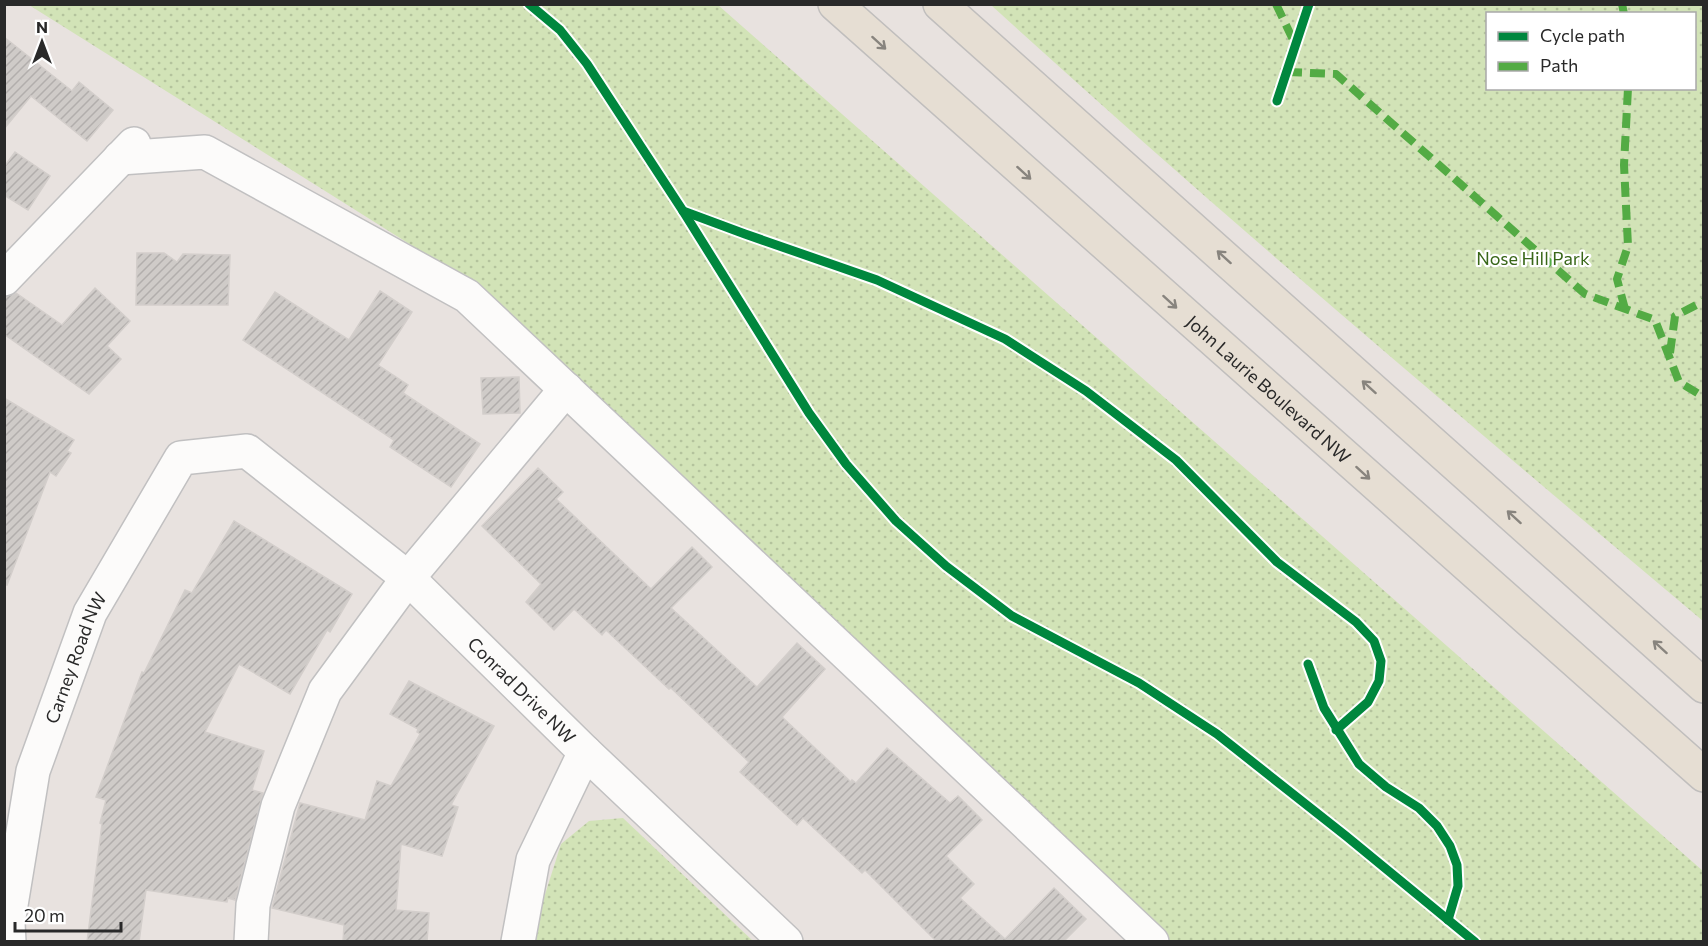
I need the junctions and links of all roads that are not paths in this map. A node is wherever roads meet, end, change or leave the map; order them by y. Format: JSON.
{"nodes":[{"id":1,"x":835,"y":4,"type":"edge"},
{"id":2,"x":940,"y":4,"type":"edge"},
{"id":3,"x":4,"y":279,"type":"edge"},
{"id":4,"x":566,"y":389,"type":"junction"},
{"id":5,"x":247,"y":451,"type":"joint"},
{"id":6,"x":408,"y":578,"type":"junction"},
{"id":7,"x":1704,"y":686,"type":"edge"},
{"id":8,"x":585,"y":753,"type":"junction"},
{"id":9,"x":1704,"y":775,"type":"edge"},
{"id":10,"x":9,"y":942,"type":"edge"},
{"id":11,"x":251,"y":942,"type":"edge"},
{"id":12,"x":518,"y":942,"type":"edge"},
{"id":13,"x":786,"y":942,"type":"edge"},
{"id":14,"x":1152,"y":942,"type":"edge"}],
"edges":[{"from":1,"to":9,"type":"main road","name":"John Laurie Boulevard NW","one_way":true},
{"from":7,"to":2,"type":"main road","one_way":true},
{"from":3,"to":4,"type":"street"},
{"from":4,"to":6,"type":"street"},
{"from":4,"to":14,"type":"street"},
{"from":5,"to":6,"type":"street","name":"Conrad Drive NW"},
{"from":5,"to":10,"type":"street","name":"Carney Road NW"},
{"from":6,"to":8,"type":"street","name":"Conrad Drive NW"},
{"from":6,"to":11,"type":"street"},
{"from":8,"to":12,"type":"street"},
{"from":8,"to":13,"type":"street","name":"Conrad Drive NW"}]}
